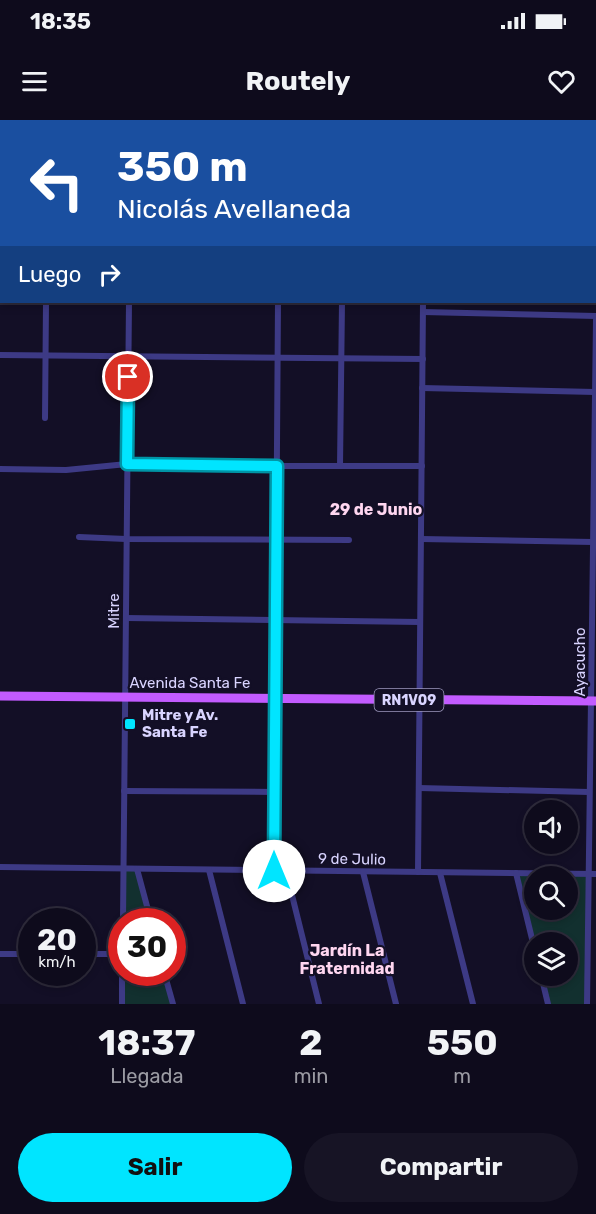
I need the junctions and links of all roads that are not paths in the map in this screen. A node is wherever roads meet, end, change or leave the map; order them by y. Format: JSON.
{"nodes":[{"id":1,"x":46,"y":303,"type":"edge"},
{"id":2,"x":129,"y":303,"type":"edge"},
{"id":3,"x":278,"y":303,"type":"edge"},
{"id":4,"x":342,"y":303,"type":"edge"},
{"id":5,"x":423,"y":303,"type":"edge"},
{"id":6,"x":423,"y":312,"type":"junction"},
{"id":7,"x":596,"y":318,"type":"edge"},
{"id":8,"x":0,"y":355,"type":"edge"},
{"id":9,"x":46,"y":355,"type":"junction"},
{"id":10,"x":128,"y":356,"type":"junction"},
{"id":11,"x":278,"y":357,"type":"junction"},
{"id":12,"x":342,"y":357,"type":"junction"},
{"id":13,"x":423,"y":359,"type":"junction"},
{"id":14,"x":422,"y":388,"type":"junction"},
{"id":15,"x":595,"y":392,"type":"edge"},
{"id":16,"x":45,"y":417,"type":"dead end"},
{"id":17,"x":127,"y":464,"type":"junction"},
{"id":18,"x":277,"y":466,"type":"junction"},
{"id":19,"x":340,"y":466,"type":"junction"},
{"id":20,"x":422,"y":466,"type":"junction"},
{"id":21,"x":0,"y":469,"type":"edge"},
{"id":22,"x":79,"y":537,"type":"dead end"},
{"id":23,"x":126,"y":539,"type":"junction"},
{"id":24,"x":421,"y":539,"type":"junction"},
{"id":25,"x":276,"y":540,"type":"junction"},
{"id":26,"x":349,"y":540,"type":"dead end"},
{"id":27,"x":593,"y":542,"type":"junction"},
{"id":28,"x":126,"y":618,"type":"junction"},
{"id":29,"x":276,"y":620,"type":"junction"},
{"id":30,"x":420,"y":622,"type":"junction"},
{"id":31,"x":0,"y":696,"type":"edge"},
{"id":32,"x":125,"y":698,"type":"junction"},
{"id":33,"x":275,"y":699,"type":"junction"},
{"id":34,"x":420,"y":700,"type":"junction"},
{"id":35,"x":594,"y":701,"type":"edge"},
{"id":36,"x":419,"y":788,"type":"junction"},
{"id":37,"x":124,"y":791,"type":"junction"},
{"id":38,"x":274,"y":792,"type":"junction"},
{"id":39,"x":589,"y":792,"type":"junction"},
{"id":40,"x":0,"y":867,"type":"edge"},
{"id":41,"x":123,"y":868,"type":"junction"},
{"id":42,"x":137,"y":869,"type":"junction"},
{"id":43,"x":209,"y":870,"type":"junction"},
{"id":44,"x":274,"y":871,"type":"junction"},
{"id":45,"x":286,"y":871,"type":"junction"},
{"id":46,"x":363,"y":872,"type":"junction"},
{"id":47,"x":418,"y":872,"type":"junction"},
{"id":48,"x":440,"y":873,"type":"junction"},
{"id":49,"x":516,"y":873,"type":"junction"},
{"id":50,"x":592,"y":874,"type":"edge"},
{"id":51,"x":123,"y":908,"type":"edge"},
{"id":52,"x":148,"y":908,"type":"edge"},
{"id":53,"x":530,"y":932,"type":"edge"},
{"id":54,"x":0,"y":954,"type":"edge"},
{"id":55,"x":18,"y":954,"type":"edge"},
{"id":56,"x":122,"y":986,"type":"edge"},
{"id":57,"x":168,"y":986,"type":"edge"},
{"id":58,"x":544,"y":986,"type":"edge"},
{"id":59,"x":122,"y":1004,"type":"edge"},
{"id":60,"x":173,"y":1004,"type":"edge"},
{"id":61,"x":243,"y":1004,"type":"edge"},
{"id":62,"x":319,"y":1004,"type":"edge"},
{"id":63,"x":396,"y":1004,"type":"edge"},
{"id":64,"x":473,"y":1004,"type":"edge"},
{"id":65,"x":548,"y":1004,"type":"edge"},
{"id":66,"x":587,"y":1004,"type":"edge"}],
"edges":[{"from":1,"to":9,"type":"street"},
{"from":2,"to":10,"type":"street","name":"Mitre"},
{"from":3,"to":11,"type":"street"},
{"from":4,"to":12,"type":"street"},
{"from":5,"to":6,"type":"street"},
{"from":6,"to":7,"type":"street"},
{"from":6,"to":13,"type":"street"},
{"from":7,"to":15,"type":"street","name":"Ayacucho"},
{"from":8,"to":9,"type":"street"},
{"from":9,"to":10,"type":"street"},
{"from":9,"to":16,"type":"street"},
{"from":10,"to":11,"type":"street"},
{"from":10,"to":17,"type":"street","name":"Mitre"},
{"from":11,"to":12,"type":"street"},
{"from":11,"to":18,"type":"street"},
{"from":12,"to":13,"type":"street"},
{"from":12,"to":19,"type":"street"},
{"from":13,"to":14,"type":"street"},
{"from":14,"to":15,"type":"street"},
{"from":14,"to":20,"type":"street"},
{"from":15,"to":27,"type":"street","name":"Ayacucho"},
{"from":17,"to":18,"type":"street"},
{"from":17,"to":21,"type":"street"},
{"from":17,"to":23,"type":"street","name":"Mitre"},
{"from":18,"to":19,"type":"street"},
{"from":18,"to":25,"type":"street"},
{"from":19,"to":20,"type":"street"},
{"from":20,"to":24,"type":"street"},
{"from":22,"to":23,"type":"street"},
{"from":23,"to":25,"type":"street"},
{"from":23,"to":28,"type":"street","name":"Mitre"},
{"from":24,"to":27,"type":"street"},
{"from":24,"to":30,"type":"street"},
{"from":25,"to":26,"type":"street"},
{"from":25,"to":29,"type":"street"},
{"from":27,"to":35,"type":"street","name":"Ayacucho"},
{"from":28,"to":29,"type":"street"},
{"from":28,"to":32,"type":"street","name":"Mitre"},
{"from":29,"to":30,"type":"street"},
{"from":29,"to":33,"type":"street"},
{"from":30,"to":34,"type":"street"},
{"from":31,"to":32,"type":"main road","name":"Avenida Santa Fe","number":"RN1V09"},
{"from":32,"to":33,"type":"main road","name":"Avenida Santa Fe","number":"RN1V09"},
{"from":32,"to":37,"type":"street","name":"Mitre"},
{"from":33,"to":34,"type":"main road","name":"Avenida Santa Fe","number":"RN1V09"},
{"from":33,"to":38,"type":"street"},
{"from":34,"to":35,"type":"main road","name":"Avenida Santa Fe","number":"RN1V09"},
{"from":34,"to":36,"type":"street"},
{"from":35,"to":39,"type":"street","name":"Ayacucho"},
{"from":36,"to":39,"type":"street"},
{"from":36,"to":47,"type":"street"},
{"from":37,"to":38,"type":"street"},
{"from":37,"to":41,"type":"street","name":"Mitre"},
{"from":38,"to":44,"type":"street"},
{"from":39,"to":50,"type":"street","name":"Ayacucho"},
{"from":40,"to":41,"type":"street","name":"9 de Julio"},
{"from":41,"to":42,"type":"street","name":"9 de Julio"},
{"from":41,"to":51,"type":"street","name":"Mitre"},
{"from":42,"to":43,"type":"street","name":"9 de Julio"},
{"from":42,"to":52,"type":"street"},
{"from":43,"to":44,"type":"street","name":"9 de Julio"},
{"from":43,"to":61,"type":"street"},
{"from":44,"to":45,"type":"street","name":"9 de Julio"},
{"from":45,"to":46,"type":"street","name":"9 de Julio"},
{"from":45,"to":62,"type":"street"},
{"from":46,"to":47,"type":"street","name":"9 de Julio"},
{"from":46,"to":63,"type":"street"},
{"from":47,"to":48,"type":"street","name":"9 de Julio"},
{"from":48,"to":49,"type":"street","name":"9 de Julio"},
{"from":48,"to":64,"type":"street"},
{"from":49,"to":50,"type":"street","name":"9 de Julio"},
{"from":49,"to":53,"type":"street"},
{"from":50,"to":66,"type":"street","name":"Ayacucho"},
{"from":54,"to":55,"type":"street"},
{"from":56,"to":59,"type":"street"},
{"from":57,"to":60,"type":"street"},
{"from":58,"to":65,"type":"street"}]}
